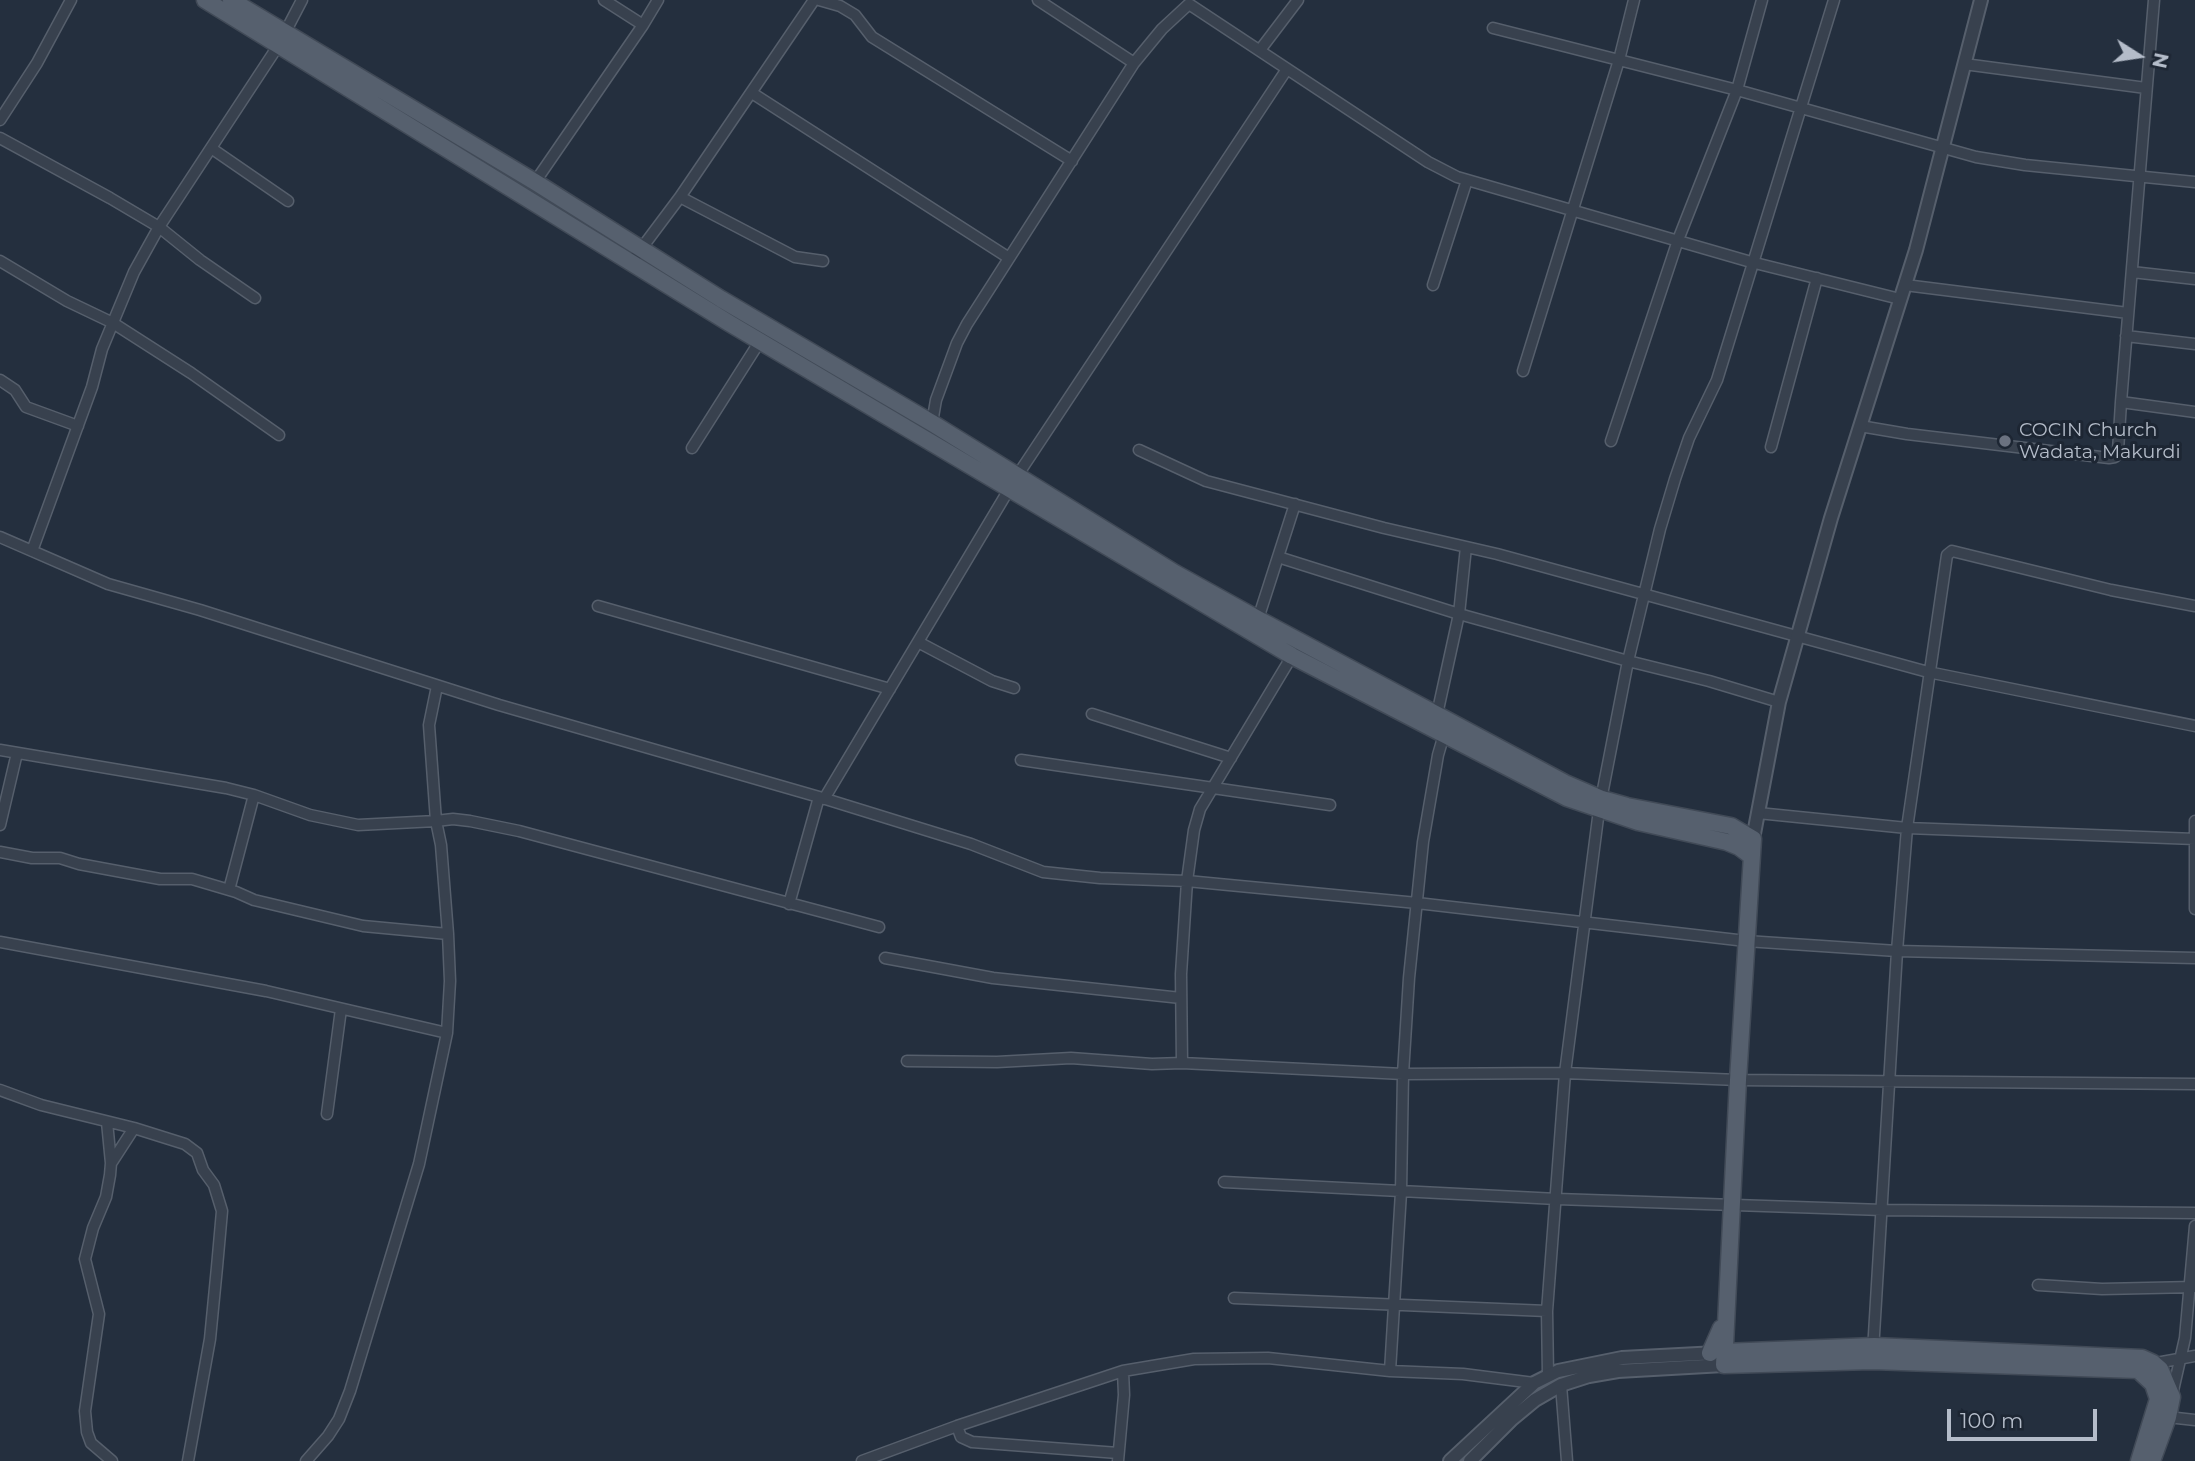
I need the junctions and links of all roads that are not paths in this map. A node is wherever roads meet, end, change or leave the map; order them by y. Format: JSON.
{"nodes":[{"id":1,"x":71,"y":0,"type":"edge"},
{"id":2,"x":205,"y":0,"type":"edge"},
{"id":3,"x":231,"y":0,"type":"edge"},
{"id":4,"x":302,"y":0,"type":"edge"},
{"id":5,"x":604,"y":0,"type":"edge"},
{"id":6,"x":657,"y":0,"type":"edge"},
{"id":7,"x":817,"y":0,"type":"edge"},
{"id":8,"x":1038,"y":0,"type":"edge"},
{"id":9,"x":1298,"y":0,"type":"edge"},
{"id":10,"x":1634,"y":0,"type":"edge"},
{"id":11,"x":1762,"y":0,"type":"edge"},
{"id":12,"x":1834,"y":0,"type":"edge"},
{"id":13,"x":1981,"y":0,"type":"edge"},
{"id":14,"x":2154,"y":0,"type":"edge"},
{"id":15,"x":1188,"y":2,"type":"edge"},
{"id":16,"x":1054,"y":4,"type":"edge"},
{"id":17,"x":643,"y":25,"type":"junction"},
{"id":18,"x":1493,"y":28,"type":"dead end"},
{"id":19,"x":282,"y":40,"type":"junction"},
{"id":20,"x":1259,"y":50,"type":"junction"},
{"id":21,"x":1619,"y":60,"type":"junction"},
{"id":22,"x":1135,"y":63,"type":"junction"},
{"id":23,"x":1964,"y":64,"type":"junction"},
{"id":24,"x":1287,"y":69,"type":"junction"},
{"id":25,"x":2146,"y":88,"type":"junction"},
{"id":26,"x":1737,"y":90,"type":"junction"},
{"id":27,"x":752,"y":93,"type":"junction"},
{"id":28,"x":1801,"y":108,"type":"junction"},
{"id":29,"x":0,"y":120,"type":"edge"},
{"id":30,"x":0,"y":138,"type":"edge"},
{"id":31,"x":211,"y":148,"type":"junction"},
{"id":32,"x":1941,"y":149,"type":"junction"},
{"id":33,"x":1072,"y":161,"type":"junction"},
{"id":34,"x":2139,"y":176,"type":"junction"},
{"id":35,"x":1467,"y":180,"type":"junction"},
{"id":36,"x":535,"y":182,"type":"junction"},
{"id":37,"x":2195,"y":182,"type":"edge"},
{"id":38,"x":680,"y":197,"type":"junction"},
{"id":39,"x":288,"y":201,"type":"dead end"},
{"id":40,"x":1571,"y":210,"type":"junction"},
{"id":41,"x":159,"y":227,"type":"junction"},
{"id":42,"x":1678,"y":240,"type":"junction"},
{"id":43,"x":636,"y":255,"type":"junction"},
{"id":44,"x":1009,"y":258,"type":"junction"},
{"id":45,"x":0,"y":261,"type":"edge"},
{"id":46,"x":823,"y":261,"type":"dead end"},
{"id":47,"x":1751,"y":262,"type":"junction"},
{"id":48,"x":2132,"y":272,"type":"junction"},
{"id":49,"x":1817,"y":278,"type":"junction"},
{"id":50,"x":2195,"y":279,"type":"edge"},
{"id":51,"x":1433,"y":285,"type":"dead end"},
{"id":52,"x":1905,"y":285,"type":"junction"},
{"id":53,"x":255,"y":298,"type":"dead end"},
{"id":54,"x":1900,"y":299,"type":"junction"},
{"id":55,"x":2128,"y":313,"type":"junction"},
{"id":56,"x":113,"y":323,"type":"junction"},
{"id":57,"x":2126,"y":337,"type":"junction"},
{"id":58,"x":760,"y":341,"type":"junction"},
{"id":59,"x":2195,"y":344,"type":"edge"},
{"id":60,"x":1523,"y":371,"type":"dead end"},
{"id":61,"x":0,"y":380,"type":"edge"},
{"id":62,"x":2121,"y":402,"type":"junction"},
{"id":63,"x":2195,"y":412,"type":"edge"},
{"id":64,"x":932,"y":423,"type":"junction"},
{"id":65,"x":78,"y":426,"type":"junction"},
{"id":66,"x":1860,"y":426,"type":"junction"},
{"id":67,"x":279,"y":435,"type":"dead end"},
{"id":68,"x":1611,"y":441,"type":"dead end"},
{"id":69,"x":1770,"y":447,"type":"dead end"},
{"id":70,"x":692,"y":448,"type":"dead end"},
{"id":71,"x":1139,"y":450,"type":"dead end"},
{"id":72,"x":1014,"y":482,"type":"junction"},
{"id":73,"x":1295,"y":504,"type":"junction"},
{"id":74,"x":0,"y":537,"type":"edge"},
{"id":75,"x":1466,"y":547,"type":"junction"},
{"id":76,"x":32,"y":551,"type":"junction"},
{"id":77,"x":1279,"y":557,"type":"junction"},
{"id":78,"x":1644,"y":594,"type":"junction"},
{"id":79,"x":598,"y":606,"type":"dead end"},
{"id":80,"x":2195,"y":606,"type":"edge"},
{"id":81,"x":1460,"y":614,"type":"junction"},
{"id":82,"x":1258,"y":619,"type":"junction"},
{"id":83,"x":1799,"y":635,"type":"junction"},
{"id":84,"x":918,"y":642,"type":"junction"},
{"id":85,"x":1292,"y":656,"type":"junction"},
{"id":86,"x":1628,"y":661,"type":"junction"},
{"id":87,"x":1928,"y":672,"type":"junction"},
{"id":88,"x":437,"y":686,"type":"junction"},
{"id":89,"x":1014,"y":688,"type":"dead end"},
{"id":90,"x":890,"y":689,"type":"junction"},
{"id":91,"x":1779,"y":702,"type":"junction"},
{"id":92,"x":1092,"y":714,"type":"dead end"},
{"id":93,"x":1440,"y":726,"type":"junction"},
{"id":94,"x":2195,"y":726,"type":"edge"},
{"id":95,"x":0,"y":750,"type":"edge"},
{"id":96,"x":17,"y":753,"type":"junction"},
{"id":97,"x":1231,"y":758,"type":"junction"},
{"id":98,"x":1021,"y":760,"type":"dead end"},
{"id":99,"x":1213,"y":788,"type":"junction"},
{"id":100,"x":254,"y":795,"type":"junction"},
{"id":101,"x":822,"y":798,"type":"junction"},
{"id":102,"x":1330,"y":805,"type":"dead end"},
{"id":103,"x":1600,"y":805,"type":"junction"},
{"id":104,"x":1758,"y":813,"type":"junction"},
{"id":105,"x":436,"y":821,"type":"junction"},
{"id":106,"x":2195,"y":821,"type":"edge"},
{"id":107,"x":0,"y":825,"type":"edge"},
{"id":108,"x":1907,"y":828,"type":"junction"},
{"id":109,"x":1753,"y":839,"type":"junction"},
{"id":110,"x":2195,"y":839,"type":"edge"},
{"id":111,"x":0,"y":852,"type":"edge"},
{"id":112,"x":1751,"y":856,"type":"junction"},
{"id":113,"x":1187,"y":881,"type":"junction"},
{"id":114,"x":229,"y":890,"type":"junction"},
{"id":115,"x":1417,"y":903,"type":"junction"},
{"id":116,"x":789,"y":904,"type":"junction"},
{"id":117,"x":2195,"y":909,"type":"edge"},
{"id":118,"x":1585,"y":922,"type":"junction"},
{"id":119,"x":879,"y":927,"type":"dead end"},
{"id":120,"x":448,"y":934,"type":"junction"},
{"id":121,"x":1746,"y":941,"type":"junction"},
{"id":122,"x":0,"y":942,"type":"edge"},
{"id":123,"x":1897,"y":951,"type":"junction"},
{"id":124,"x":885,"y":958,"type":"dead end"},
{"id":125,"x":2195,"y":958,"type":"edge"},
{"id":126,"x":1181,"y":998,"type":"junction"},
{"id":127,"x":341,"y":1009,"type":"junction"},
{"id":128,"x":447,"y":1032,"type":"junction"},
{"id":129,"x":907,"y":1061,"type":"dead end"},
{"id":130,"x":1182,"y":1063,"type":"junction"},
{"id":131,"x":1565,"y":1073,"type":"junction"},
{"id":132,"x":1403,"y":1074,"type":"junction"},
{"id":133,"x":1738,"y":1080,"type":"junction"},
{"id":134,"x":1889,"y":1082,"type":"junction"},
{"id":135,"x":2195,"y":1084,"type":"edge"},
{"id":136,"x":0,"y":1090,"type":"edge"},
{"id":137,"x":327,"y":1114,"type":"dead end"},
{"id":138,"x":107,"y":1122,"type":"junction"},
{"id":139,"x":134,"y":1128,"type":"junction"},
{"id":140,"x":111,"y":1163,"type":"junction"},
{"id":141,"x":1224,"y":1182,"type":"dead end"},
{"id":142,"x":1401,"y":1192,"type":"junction"},
{"id":143,"x":1557,"y":1199,"type":"junction"},
{"id":144,"x":1732,"y":1204,"type":"junction"},
{"id":145,"x":1883,"y":1210,"type":"junction"},
{"id":146,"x":2195,"y":1213,"type":"edge"},
{"id":147,"x":2195,"y":1226,"type":"edge"},
{"id":148,"x":2038,"y":1285,"type":"dead end"},
{"id":149,"x":2192,"y":1286,"type":"edge"},
{"id":150,"x":1234,"y":1297,"type":"dead end"},
{"id":151,"x":1395,"y":1303,"type":"junction"},
{"id":152,"x":1547,"y":1311,"type":"junction"},
{"id":153,"x":1725,"y":1320,"type":"junction"},
{"id":154,"x":1742,"y":1351,"type":"junction"},
{"id":155,"x":1873,"y":1354,"type":"junction"},
{"id":156,"x":2195,"y":1356,"type":"edge"},
{"id":157,"x":1719,"y":1357,"type":"junction"},
{"id":158,"x":2181,"y":1358,"type":"junction"},
{"id":159,"x":2153,"y":1363,"type":"junction"},
{"id":160,"x":2138,"y":1370,"type":"junction"},
{"id":161,"x":1123,"y":1371,"type":"junction"},
{"id":162,"x":1390,"y":1371,"type":"junction"},
{"id":163,"x":1548,"y":1375,"type":"junction"},
{"id":164,"x":1534,"y":1383,"type":"junction"},
{"id":165,"x":1561,"y":1385,"type":"junction"},
{"id":166,"x":2172,"y":1397,"type":"junction"},
{"id":167,"x":2168,"y":1416,"type":"junction"},
{"id":168,"x":2195,"y":1420,"type":"edge"},
{"id":169,"x":957,"y":1426,"type":"junction"},
{"id":170,"x":1118,"y":1457,"type":"edge"},
{"id":171,"x":113,"y":1461,"type":"edge"},
{"id":172,"x":188,"y":1461,"type":"edge"},
{"id":173,"x":306,"y":1461,"type":"edge"},
{"id":174,"x":862,"y":1461,"type":"edge"},
{"id":175,"x":1450,"y":1461,"type":"edge"},
{"id":176,"x":1470,"y":1461,"type":"edge"},
{"id":177,"x":1567,"y":1461,"type":"edge"},
{"id":178,"x":2139,"y":1461,"type":"edge"},
{"id":179,"x":2152,"y":1461,"type":"edge"}],
"edges":[{"from":1,"to":29,"type":"street"},
{"from":2,"to":19,"type":"main road"},
{"from":3,"to":19,"type":"main road"},
{"from":4,"to":19,"type":"street"},
{"from":5,"to":17,"type":"street"},
{"from":6,"to":17,"type":"street"},
{"from":7,"to":27,"type":"street"},
{"from":7,"to":33,"type":"street"},
{"from":8,"to":16,"type":"street"},
{"from":9,"to":20,"type":"street"},
{"from":10,"to":21,"type":"street"},
{"from":11,"to":26,"type":"street"},
{"from":12,"to":28,"type":"street"},
{"from":13,"to":23,"type":"street"},
{"from":14,"to":25,"type":"street"},
{"from":15,"to":20,"type":"street"},
{"from":15,"to":22,"type":"street"},
{"from":16,"to":22,"type":"street"},
{"from":17,"to":36,"type":"street"},
{"from":18,"to":21,"type":"street"},
{"from":19,"to":31,"type":"street"},
{"from":19,"to":36,"type":"main road"},
{"from":19,"to":43,"type":"main road"},
{"from":20,"to":24,"type":"street"},
{"from":21,"to":26,"type":"street"},
{"from":21,"to":40,"type":"street"},
{"from":22,"to":33,"type":"street"},
{"from":23,"to":25,"type":"street"},
{"from":23,"to":32,"type":"street"},
{"from":24,"to":35,"type":"street"},
{"from":24,"to":72,"type":"street"},
{"from":25,"to":34,"type":"street"},
{"from":26,"to":28,"type":"street"},
{"from":26,"to":42,"type":"street"},
{"from":27,"to":38,"type":"street"},
{"from":27,"to":44,"type":"street"},
{"from":28,"to":32,"type":"street"},
{"from":28,"to":47,"type":"street"},
{"from":30,"to":41,"type":"street"},
{"from":31,"to":39,"type":"street"},
{"from":31,"to":41,"type":"street"},
{"from":32,"to":34,"type":"street"},
{"from":32,"to":52,"type":"street"},
{"from":33,"to":44,"type":"street"},
{"from":34,"to":37,"type":"street"},
{"from":34,"to":48,"type":"street"},
{"from":35,"to":40,"type":"street"},
{"from":35,"to":51,"type":"street"},
{"from":36,"to":43,"type":"main road"},
{"from":38,"to":43,"type":"street"},
{"from":38,"to":46,"type":"street"},
{"from":40,"to":42,"type":"street"},
{"from":40,"to":60,"type":"street"},
{"from":41,"to":53,"type":"street"},
{"from":41,"to":56,"type":"street"},
{"from":42,"to":47,"type":"street"},
{"from":42,"to":68,"type":"street"},
{"from":43,"to":58,"type":"main road"},
{"from":43,"to":64,"type":"main road"},
{"from":44,"to":64,"type":"street"},
{"from":45,"to":56,"type":"street"},
{"from":47,"to":49,"type":"street"},
{"from":47,"to":78,"type":"street"},
{"from":48,"to":50,"type":"street"},
{"from":48,"to":55,"type":"street"},
{"from":49,"to":54,"type":"street"},
{"from":49,"to":69,"type":"street"},
{"from":52,"to":54,"type":"street"},
{"from":52,"to":55,"type":"street"},
{"from":54,"to":66,"type":"street"},
{"from":55,"to":57,"type":"street"},
{"from":56,"to":65,"type":"street"},
{"from":56,"to":67,"type":"street"},
{"from":57,"to":59,"type":"street"},
{"from":57,"to":62,"type":"street"},
{"from":58,"to":70,"type":"street"},
{"from":58,"to":72,"type":"main road"},
{"from":61,"to":65,"type":"street"},
{"from":62,"to":63,"type":"street"},
{"from":62,"to":66,"type":"street"},
{"from":64,"to":72,"type":"main road"},
{"from":65,"to":76,"type":"street"},
{"from":66,"to":83,"type":"street"},
{"from":71,"to":73,"type":"street"},
{"from":72,"to":82,"type":"main road"},
{"from":72,"to":84,"type":"street"},
{"from":72,"to":85,"type":"main road"},
{"from":73,"to":75,"type":"street"},
{"from":73,"to":77,"type":"street"},
{"from":74,"to":76,"type":"street"},
{"from":75,"to":78,"type":"street"},
{"from":75,"to":81,"type":"street"},
{"from":76,"to":88,"type":"street"},
{"from":77,"to":81,"type":"street"},
{"from":77,"to":82,"type":"street"},
{"from":78,"to":83,"type":"street"},
{"from":78,"to":86,"type":"street"},
{"from":79,"to":90,"type":"street"},
{"from":80,"to":87,"type":"street"},
{"from":81,"to":86,"type":"street"},
{"from":81,"to":93,"type":"street"},
{"from":82,"to":93,"type":"main road"},
{"from":83,"to":87,"type":"street"},
{"from":83,"to":91,"type":"street"},
{"from":84,"to":89,"type":"street"},
{"from":84,"to":90,"type":"street"},
{"from":85,"to":93,"type":"main road"},
{"from":85,"to":97,"type":"street"},
{"from":86,"to":91,"type":"street"},
{"from":86,"to":103,"type":"street"},
{"from":87,"to":94,"type":"street"},
{"from":87,"to":108,"type":"street"},
{"from":88,"to":101,"type":"street"},
{"from":88,"to":105,"type":"street"},
{"from":90,"to":101,"type":"street"},
{"from":91,"to":104,"type":"street"},
{"from":92,"to":97,"type":"street"},
{"from":93,"to":103,"type":"main road"},
{"from":93,"to":115,"type":"street"},
{"from":95,"to":96,"type":"street"},
{"from":96,"to":100,"type":"street"},
{"from":96,"to":107,"type":"street"},
{"from":97,"to":99,"type":"street"},
{"from":98,"to":99,"type":"street"},
{"from":99,"to":102,"type":"street"},
{"from":99,"to":113,"type":"street"},
{"from":100,"to":105,"type":"street"},
{"from":100,"to":114,"type":"street"},
{"from":101,"to":113,"type":"street"},
{"from":101,"to":116,"type":"street"},
{"from":103,"to":109,"type":"main road"},
{"from":103,"to":112,"type":"main road"},
{"from":103,"to":118,"type":"street"},
{"from":104,"to":108,"type":"street"},
{"from":104,"to":109,"type":"street"},
{"from":105,"to":116,"type":"street"},
{"from":105,"to":120,"type":"street"},
{"from":106,"to":110,"type":"street"},
{"from":108,"to":110,"type":"street"},
{"from":108,"to":123,"type":"street"},
{"from":109,"to":112,"type":"main road"},
{"from":110,"to":117,"type":"street"},
{"from":111,"to":114,"type":"street"},
{"from":112,"to":121,"type":"main road"},
{"from":113,"to":115,"type":"street"},
{"from":113,"to":126,"type":"street"},
{"from":114,"to":120,"type":"street"},
{"from":115,"to":118,"type":"street"},
{"from":115,"to":132,"type":"street"},
{"from":116,"to":119,"type":"street"},
{"from":118,"to":121,"type":"street"},
{"from":118,"to":131,"type":"street"},
{"from":120,"to":128,"type":"street"},
{"from":121,"to":123,"type":"street"},
{"from":121,"to":133,"type":"main road"},
{"from":122,"to":127,"type":"street"},
{"from":123,"to":125,"type":"street"},
{"from":123,"to":134,"type":"street"},
{"from":124,"to":126,"type":"street"},
{"from":126,"to":130,"type":"street"},
{"from":127,"to":128,"type":"street"},
{"from":127,"to":137,"type":"street"},
{"from":128,"to":173,"type":"street"},
{"from":129,"to":130,"type":"street"},
{"from":130,"to":132,"type":"street"},
{"from":131,"to":132,"type":"street"},
{"from":131,"to":133,"type":"street"},
{"from":131,"to":143,"type":"street"},
{"from":132,"to":142,"type":"street"},
{"from":133,"to":134,"type":"street"},
{"from":133,"to":144,"type":"main road"},
{"from":134,"to":135,"type":"street"},
{"from":134,"to":145,"type":"street"},
{"from":136,"to":138,"type":"street"},
{"from":138,"to":139,"type":"street"},
{"from":138,"to":140,"type":"street"},
{"from":139,"to":140,"type":"street"},
{"from":139,"to":172,"type":"street"},
{"from":140,"to":171,"type":"street"},
{"from":141,"to":142,"type":"street"},
{"from":142,"to":143,"type":"street"},
{"from":142,"to":151,"type":"street"},
{"from":143,"to":144,"type":"street"},
{"from":143,"to":152,"type":"street"},
{"from":144,"to":145,"type":"street"},
{"from":144,"to":153,"type":"main road"},
{"from":145,"to":146,"type":"street"},
{"from":145,"to":155,"type":"street"},
{"from":147,"to":149,"type":"street"},
{"from":148,"to":149,"type":"street"},
{"from":149,"to":158,"type":"street"},
{"from":150,"to":151,"type":"street"},
{"from":151,"to":152,"type":"street"},
{"from":151,"to":162,"type":"street"},
{"from":152,"to":163,"type":"street"},
{"from":153,"to":154,"type":"main road"},
{"from":153,"to":157,"type":"main road"},
{"from":154,"to":155,"type":"main road"},
{"from":154,"to":157,"type":"main road"},
{"from":155,"to":157,"type":"main road"},
{"from":155,"to":159,"type":"main road"},
{"from":155,"to":160,"type":"main road"},
{"from":156,"to":158,"type":"street"},
{"from":157,"to":163,"type":"street"},
{"from":157,"to":165,"type":"street"},
{"from":158,"to":159,"type":"street"},
{"from":158,"to":166,"type":"street"},
{"from":159,"to":160,"type":"street"},
{"from":159,"to":166,"type":"main road"},
{"from":160,"to":178,"type":"main road"},
{"from":161,"to":162,"type":"street"},
{"from":161,"to":169,"type":"street"},
{"from":161,"to":170,"type":"street"},
{"from":162,"to":164,"type":"street"},
{"from":163,"to":164,"type":"street"},
{"from":164,"to":175,"type":"street"},
{"from":165,"to":176,"type":"street"},
{"from":165,"to":177,"type":"street"},
{"from":166,"to":167,"type":"main road"},
{"from":167,"to":168,"type":"street"},
{"from":167,"to":179,"type":"main road"},
{"from":169,"to":170,"type":"street"},
{"from":169,"to":174,"type":"street"}]}
